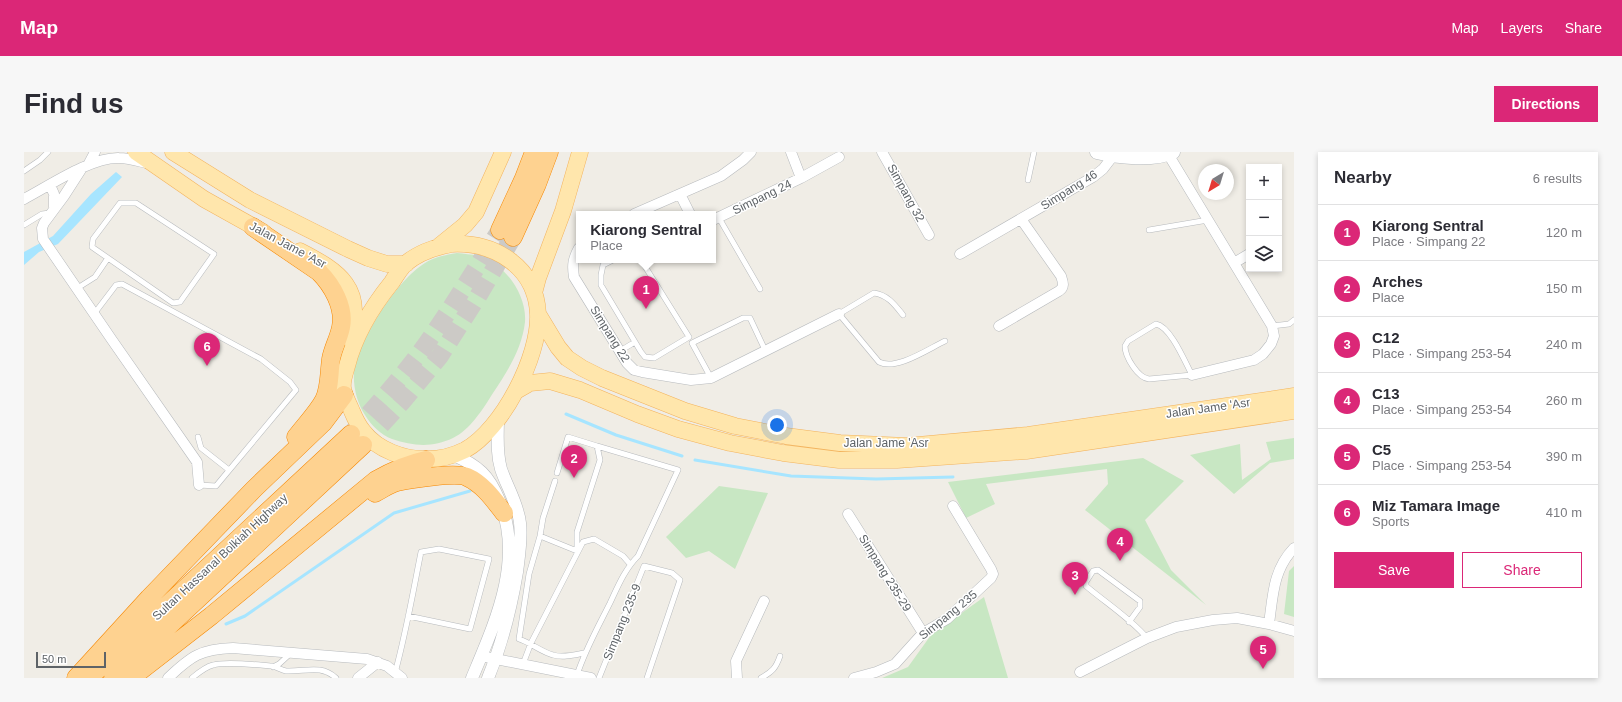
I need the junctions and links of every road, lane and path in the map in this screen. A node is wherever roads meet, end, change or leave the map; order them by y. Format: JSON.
{"nodes":[{"id":1,"x":48,"y":152,"type":"edge"},
{"id":2,"x":95,"y":152,"type":"edge"},
{"id":3,"x":136,"y":152,"type":"edge"},
{"id":4,"x":173,"y":152,"type":"edge"},
{"id":5,"x":503,"y":152,"type":"edge"},
{"id":6,"x":534,"y":152,"type":"edge"},
{"id":7,"x":549,"y":152,"type":"edge"},
{"id":8,"x":580,"y":152,"type":"edge"},
{"id":9,"x":751,"y":152,"type":"edge"},
{"id":10,"x":791,"y":152,"type":"edge"},
{"id":11,"x":882,"y":152,"type":"edge"},
{"id":12,"x":1034,"y":152,"type":"edge"},
{"id":13,"x":1097,"y":152,"type":"edge"},
{"id":14,"x":1170,"y":153,"type":"edge"},
{"id":15,"x":1113,"y":156,"type":"junction"},
{"id":16,"x":840,"y":157,"type":"dead end"},
{"id":17,"x":154,"y":166,"type":"junction"},
{"id":18,"x":85,"y":167,"type":"junction"},
{"id":19,"x":25,"y":168,"type":"edge"},
{"id":20,"x":801,"y":178,"type":"junction"},
{"id":21,"x":1028,"y":180,"type":"dead end"},
{"id":22,"x":50,"y":185,"type":"junction"},
{"id":23,"x":680,"y":194,"type":"junction"},
{"id":24,"x":24,"y":199,"type":"edge"},
{"id":25,"x":52,"y":210,"type":"junction"},
{"id":26,"x":641,"y":211,"type":"edge"},
{"id":27,"x":688,"y":211,"type":"edge"},
{"id":28,"x":716,"y":219,"type":"edge"},
{"id":29,"x":1021,"y":219,"type":"junction"},
{"id":30,"x":1208,"y":220,"type":"junction"},
{"id":31,"x":24,"y":225,"type":"edge"},
{"id":32,"x":253,"y":227,"type":"junction"},
{"id":33,"x":1149,"y":230,"type":"dead end"},
{"id":34,"x":929,"y":235,"type":"dead end"},
{"id":35,"x":439,"y":246,"type":"junction"},
{"id":36,"x":576,"y":254,"type":"edge"},
{"id":37,"x":960,"y":254,"type":"dead end"},
{"id":38,"x":1246,"y":256,"type":"edge"},
{"id":39,"x":108,"y":258,"type":"junction"},
{"id":40,"x":607,"y":263,"type":"edge"},
{"id":41,"x":643,"y":263,"type":"edge"},
{"id":42,"x":1234,"y":263,"type":"junction"},
{"id":43,"x":406,"y":264,"type":"junction"},
{"id":44,"x":76,"y":289,"type":"junction"},
{"id":45,"x":760,"y":289,"type":"dead end"},
{"id":46,"x":534,"y":293,"type":"junction"},
{"id":47,"x":94,"y":314,"type":"junction"},
{"id":48,"x":538,"y":314,"type":"junction"},
{"id":49,"x":839,"y":314,"type":"junction"},
{"id":50,"x":903,"y":315,"type":"dead end"},
{"id":51,"x":1294,"y":320,"type":"edge"},
{"id":52,"x":999,"y":326,"type":"dead end"},
{"id":53,"x":1272,"y":326,"type":"junction"},
{"id":54,"x":945,"y":341,"type":"dead end"},
{"id":55,"x":635,"y":342,"type":"junction"},
{"id":56,"x":620,"y":351,"type":"junction"},
{"id":57,"x":766,"y":352,"type":"junction"},
{"id":58,"x":1192,"y":376,"type":"junction"},
{"id":59,"x":711,"y":378,"type":"junction"},
{"id":60,"x":516,"y":390,"type":"junction"},
{"id":61,"x":344,"y":391,"type":"junction"},
{"id":62,"x":1294,"y":396,"type":"edge"},
{"id":63,"x":1294,"y":411,"type":"edge"},
{"id":64,"x":498,"y":417,"type":"junction"},
{"id":65,"x":198,"y":437,"type":"dead end"},
{"id":66,"x":598,"y":446,"type":"junction"},
{"id":67,"x":453,"y":455,"type":"junction"},
{"id":68,"x":426,"y":460,"type":"junction"},
{"id":69,"x":229,"y":470,"type":"junction"},
{"id":70,"x":557,"y":473,"type":"dead end"},
{"id":71,"x":555,"y":481,"type":"dead end"},
{"id":72,"x":199,"y":485,"type":"joint"},
{"id":73,"x":254,"y":489,"type":"junction"},
{"id":74,"x":953,"y":506,"type":"dead end"},
{"id":75,"x":504,"y":513,"type":"junction"},
{"id":76,"x":848,"y":514,"type":"dead end"},
{"id":77,"x":322,"y":524,"type":"junction"},
{"id":78,"x":540,"y":536,"type":"junction"},
{"id":79,"x":1294,"y":548,"type":"edge"},
{"id":80,"x":577,"y":551,"type":"junction"},
{"id":81,"x":630,"y":564,"type":"junction"},
{"id":82,"x":764,"y":601,"type":"dead end"},
{"id":83,"x":408,"y":616,"type":"junction"},
{"id":84,"x":1130,"y":622,"type":"junction"},
{"id":85,"x":1269,"y":624,"type":"junction"},
{"id":86,"x":1294,"y":631,"type":"edge"},
{"id":87,"x":923,"y":633,"type":"junction"},
{"id":88,"x":1147,"y":638,"type":"junction"},
{"id":89,"x":531,"y":643,"type":"junction"},
{"id":90,"x":292,"y":652,"type":"junction"},
{"id":91,"x":584,"y":653,"type":"junction"},
{"id":92,"x":481,"y":656,"type":"junction"},
{"id":93,"x":780,"y":656,"type":"dead end"},
{"id":94,"x":495,"y":659,"type":"junction"},
{"id":95,"x":378,"y":662,"type":"junction"},
{"id":96,"x":523,"y":664,"type":"junction"},
{"id":97,"x":273,"y":666,"type":"junction"},
{"id":98,"x":1080,"y":672,"type":"dead end"},
{"id":99,"x":398,"y":675,"type":"edge"},
{"id":100,"x":577,"y":675,"type":"junction"},
{"id":101,"x":76,"y":678,"type":"edge"},
{"id":102,"x":89,"y":678,"type":"edge"},
{"id":103,"x":113,"y":678,"type":"edge"},
{"id":104,"x":131,"y":678,"type":"edge"},
{"id":105,"x":168,"y":678,"type":"edge"},
{"id":106,"x":192,"y":678,"type":"edge"},
{"id":107,"x":336,"y":678,"type":"edge"},
{"id":108,"x":358,"y":678,"type":"edge"},
{"id":109,"x":472,"y":678,"type":"edge"},
{"id":110,"x":488,"y":678,"type":"edge"},
{"id":111,"x":591,"y":678,"type":"edge"},
{"id":112,"x":599,"y":678,"type":"edge"},
{"id":113,"x":647,"y":678,"type":"edge"},
{"id":114,"x":737,"y":678,"type":"edge"},
{"id":115,"x":761,"y":678,"type":"edge"},
{"id":116,"x":854,"y":678,"type":"edge"}],
"edges":[{"from":1,"to":19,"type":"lane"},
{"from":2,"to":18,"type":"street"},
{"from":3,"to":17,"type":"main road","name":"Jalan Jame 'Asr"},
{"from":4,"to":43,"type":"main road","name":"Jalan Jame 'Asr"},
{"from":5,"to":35,"type":"main road"},
{"from":6,"to":7,"type":"highway"},
{"from":8,"to":46,"type":"main road"},
{"from":9,"to":23,"type":"street"},
{"from":10,"to":20,"type":"street","name":"Simpang 24"},
{"from":11,"to":34,"type":"street","name":"Simpang 32"},
{"from":12,"to":21,"type":"lane"},
{"from":13,"to":15,"type":"main road"},
{"from":14,"to":15,"type":"main road"},
{"from":14,"to":30,"type":"street"},
{"from":15,"to":29,"type":"street","name":"Simpang 46"},
{"from":16,"to":20,"type":"street"},
{"from":17,"to":18,"type":"street"},
{"from":17,"to":32,"type":"main road","name":"Jalan Jame 'Asr"},
{"from":18,"to":22,"type":"street"},
{"from":18,"to":25,"type":"street"},
{"from":20,"to":28,"type":"street","name":"Simpang 24"},
{"from":22,"to":24,"type":"street"},
{"from":22,"to":25,"type":"street"},
{"from":23,"to":26,"type":"street"},
{"from":23,"to":27,"type":"street"},
{"from":25,"to":31,"type":"lane"},
{"from":25,"to":44,"type":"street"},
{"from":28,"to":45,"type":"lane"},
{"from":29,"to":37,"type":"street","name":"Simpang 46"},
{"from":29,"to":52,"type":"street"},
{"from":30,"to":33,"type":"lane"},
{"from":30,"to":42,"type":"street"},
{"from":32,"to":61,"type":"main road","name":"Jalan Jame 'Asr"},
{"from":32,"to":73,"type":"highway"},
{"from":35,"to":43,"type":"main road"},
{"from":35,"to":46,"type":"main road"},
{"from":36,"to":56,"type":"street","name":"Simpang 22"},
{"from":38,"to":42,"type":"street"},
{"from":39,"to":39,"type":"lane"},
{"from":39,"to":44,"type":"lane"},
{"from":40,"to":55,"type":"lane"},
{"from":41,"to":55,"type":"lane"},
{"from":42,"to":53,"type":"street"},
{"from":43,"to":61,"type":"main road"},
{"from":44,"to":47,"type":"street"},
{"from":46,"to":48,"type":"main road"},
{"from":47,"to":69,"type":"lane"},
{"from":47,"to":72,"type":"street"},
{"from":48,"to":60,"type":"main road","name":"Jalan Jame 'Asr"},
{"from":48,"to":62,"type":"main road","name":"Jalan Jame 'Asr"},
{"from":49,"to":50,"type":"lane"},
{"from":49,"to":54,"type":"lane"},
{"from":49,"to":57,"type":"street","name":"Simpang 22"},
{"from":51,"to":53,"type":"lane"},
{"from":53,"to":58,"type":"street"},
{"from":55,"to":56,"type":"lane"},
{"from":56,"to":59,"type":"street","name":"Simpang 22"},
{"from":57,"to":59,"type":"street","name":"Simpang 22"},
{"from":57,"to":59,"type":"lane"},
{"from":58,"to":58,"type":"lane"},
{"from":60,"to":63,"type":"main road","name":"Jalan Jame 'Asr"},
{"from":60,"to":64,"type":"main road","name":"Jalan Jame 'Asr"},
{"from":61,"to":68,"type":"main road","name":"Jalan Jame 'Asr"},
{"from":61,"to":73,"type":"highway"},
{"from":64,"to":67,"type":"main road","name":"Jalan Jame 'Asr"},
{"from":64,"to":94,"type":"street"},
{"from":65,"to":69,"type":"lane"},
{"from":66,"to":70,"type":"lane"},
{"from":66,"to":80,"type":"lane"},
{"from":66,"to":81,"type":"lane"},
{"from":67,"to":68,"type":"main road","name":"Jalan Jame 'Asr"},
{"from":67,"to":75,"type":"street"},
{"from":68,"to":77,"type":"highway"},
{"from":69,"to":72,"type":"lane"},
{"from":71,"to":78,"type":"lane"},
{"from":73,"to":101,"type":"highway"},
{"from":74,"to":87,"type":"street","name":"Simpang 235"},
{"from":75,"to":77,"type":"highway"},
{"from":75,"to":92,"type":"street"},
{"from":76,"to":87,"type":"street","name":"Simpang 235-29"},
{"from":77,"to":104,"type":"highway"},
{"from":78,"to":80,"type":"lane"},
{"from":78,"to":89,"type":"lane"},
{"from":79,"to":85,"type":"street"},
{"from":80,"to":81,"type":"lane"},
{"from":80,"to":89,"type":"lane"},
{"from":81,"to":91,"type":"lane"},
{"from":82,"to":114,"type":"street"},
{"from":83,"to":83,"type":"lane"},
{"from":83,"to":99,"type":"lane"},
{"from":84,"to":84,"type":"lane"},
{"from":84,"to":88,"type":"lane"},
{"from":85,"to":86,"type":"street"},
{"from":85,"to":88,"type":"street"},
{"from":87,"to":116,"type":"street","name":"Simpang 235"},
{"from":88,"to":98,"type":"street"},
{"from":89,"to":91,"type":"lane"},
{"from":89,"to":96,"type":"lane"},
{"from":90,"to":95,"type":"street"},
{"from":90,"to":97,"type":"lane"},
{"from":90,"to":105,"type":"street"},
{"from":91,"to":100,"type":"lane"},
{"from":92,"to":94,"type":"street"},
{"from":92,"to":109,"type":"street"},
{"from":93,"to":115,"type":"lane"},
{"from":94,"to":96,"type":"street"},
{"from":94,"to":110,"type":"street"},
{"from":95,"to":99,"type":"street"},
{"from":95,"to":108,"type":"street"},
{"from":96,"to":100,"type":"street"},
{"from":97,"to":106,"type":"lane"},
{"from":97,"to":107,"type":"lane"},
{"from":100,"to":111,"type":"street"},
{"from":102,"to":103,"type":"highway","name":"Sultan Hassanal Bolkiah Highway"},
{"from":112,"to":113,"type":"lane","name":"Simpang 235-9"}]}
